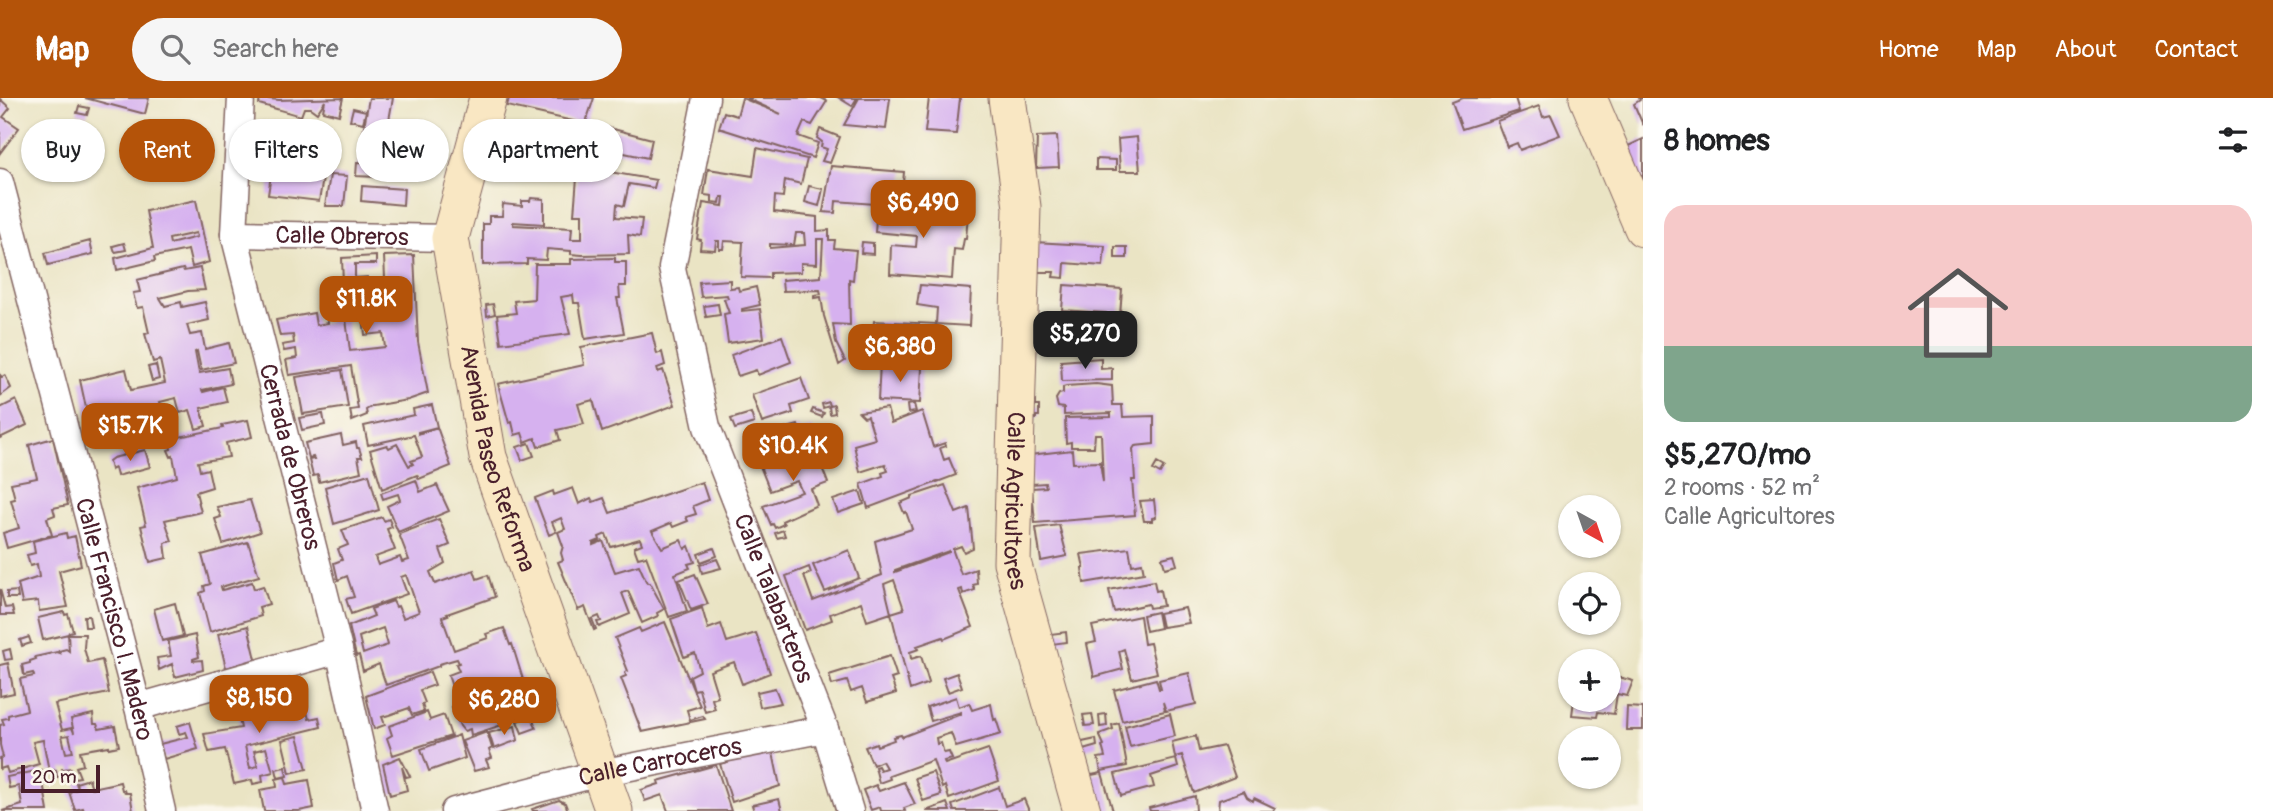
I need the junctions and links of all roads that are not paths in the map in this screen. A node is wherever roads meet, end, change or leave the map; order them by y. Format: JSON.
{"nodes":[{"id":1,"x":241,"y":98,"type":"edge"},
{"id":2,"x":488,"y":98,"type":"edge"},
{"id":3,"x":706,"y":98,"type":"edge"},
{"id":4,"x":1007,"y":98,"type":"edge"},
{"id":5,"x":1588,"y":98,"type":"edge"},
{"id":6,"x":0,"y":182,"type":"edge"},
{"id":7,"x":1643,"y":228,"type":"edge"},
{"id":8,"x":234,"y":234,"type":"junction"},
{"id":9,"x":450,"y":238,"type":"junction"},
{"id":10,"x":339,"y":650,"type":"junction"},
{"id":11,"x":138,"y":707,"type":"junction"},
{"id":12,"x":825,"y":729,"type":"junction"},
{"id":13,"x":600,"y":773,"type":"junction"},
{"id":14,"x":163,"y":811,"type":"edge"},
{"id":15,"x":375,"y":811,"type":"edge"},
{"id":16,"x":454,"y":811,"type":"edge"},
{"id":17,"x":614,"y":811,"type":"edge"},
{"id":18,"x":850,"y":811,"type":"edge"},
{"id":19,"x":1082,"y":811,"type":"edge"}],
"edges":[{"from":1,"to":8,"type":"street","name":"Cerrada de Obreros"},
{"from":2,"to":9,"type":"street","name":"Avenida Paseo Reforma"},
{"from":3,"to":12,"type":"street","name":"Calle Talabarteros"},
{"from":4,"to":19,"type":"street","name":"Calle Agricultores"},
{"from":5,"to":7,"type":"street"},
{"from":6,"to":11,"type":"street","name":"Calle Francisco I. Madero"},
{"from":8,"to":9,"type":"street","name":"Calle Obreros"},
{"from":8,"to":10,"type":"street","name":"Cerrada de Obreros"},
{"from":9,"to":13,"type":"street","name":"Avenida Paseo Reforma"},
{"from":10,"to":11,"type":"street"},
{"from":10,"to":15,"type":"street","name":"Cerrada de Obreros"},
{"from":11,"to":14,"type":"street","name":"Calle Francisco I. Madero"},
{"from":12,"to":13,"type":"street","name":"Calle Carroceros"},
{"from":12,"to":18,"type":"street","name":"Calle Talabarteros"},
{"from":13,"to":16,"type":"street","name":"Calle Carroceros"},
{"from":13,"to":17,"type":"street","name":"Avenida Paseo Reforma"}]}
